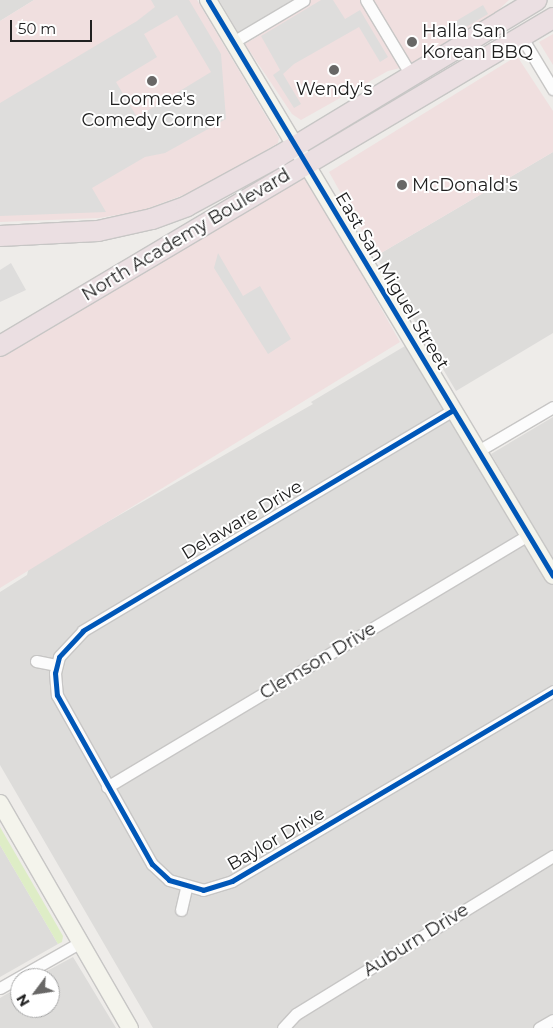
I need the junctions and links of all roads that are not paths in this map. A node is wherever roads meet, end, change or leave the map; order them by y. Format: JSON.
{"nodes":[{"id":1,"x":208,"y":0,"type":"edge"},
{"id":2,"x":304,"y":0,"type":"edge"},
{"id":3,"x":366,"y":0,"type":"edge"},
{"id":4,"x":537,"y":0,"type":"edge"},
{"id":5,"x":553,"y":18,"type":"edge"},
{"id":6,"x":521,"y":36,"type":"junction"},
{"id":7,"x":233,"y":42,"type":"junction"},
{"id":8,"x":411,"y":75,"type":"junction"},
{"id":9,"x":553,"y":89,"type":"edge"},
{"id":10,"x":296,"y":144,"type":"junction"},
{"id":11,"x":307,"y":164,"type":"junction"},
{"id":12,"x":0,"y":236,"type":"edge"},
{"id":13,"x":0,"y":346,"type":"edge"},
{"id":14,"x":553,"y":407,"type":"edge"},
{"id":15,"x":453,"y":410,"type":"junction"},
{"id":16,"x":478,"y":451,"type":"junction"},
{"id":17,"x":528,"y":535,"type":"junction"},
{"id":18,"x":550,"y":566,"type":"edge"},
{"id":19,"x":36,"y":661,"type":"dead end"},
{"id":20,"x":56,"y":665,"type":"junction"},
{"id":21,"x":553,"y":691,"type":"edge"},
{"id":22,"x":107,"y":787,"type":"junction"},
{"id":23,"x":0,"y":803,"type":"edge"},
{"id":24,"x":553,"y":856,"type":"edge"},
{"id":25,"x":186,"y":888,"type":"junction"},
{"id":26,"x":181,"y":910,"type":"dead end"},
{"id":27,"x":81,"y":942,"type":"junction"},
{"id":28,"x":0,"y":988,"type":"edge"},
{"id":29,"x":553,"y":1020,"type":"edge"},
{"id":30,"x":130,"y":1028,"type":"edge"},
{"id":31,"x":283,"y":1028,"type":"edge"},
{"id":32,"x":540,"y":1028,"type":"edge"}],
"edges":[{"from":1,"to":7,"type":"street","name":"East San Miguel Street"},
{"from":2,"to":7,"type":"street"},
{"from":3,"to":8,"type":"street"},
{"from":4,"to":8,"type":"highway","name":"North Academy Boulevard"},
{"from":5,"to":6,"type":"highway","name":"North Academy Boulevard"},
{"from":6,"to":9,"type":"street"},
{"from":6,"to":11,"type":"highway","name":"North Academy Boulevard"},
{"from":7,"to":10,"type":"street","name":"East San Miguel Street"},
{"from":8,"to":10,"type":"highway","name":"North Academy Boulevard"},
{"from":10,"to":11,"type":"street","name":"East San Miguel Street"},
{"from":10,"to":12,"type":"highway","name":"North Academy Boulevard"},
{"from":11,"to":13,"type":"highway","name":"North Academy Boulevard"},
{"from":11,"to":15,"type":"street","name":"East San Miguel Street"},
{"from":14,"to":16,"type":"street"},
{"from":15,"to":16,"type":"street","name":"East San Miguel Street"},
{"from":15,"to":20,"type":"street","name":"Delaware Drive"},
{"from":16,"to":17,"type":"street","name":"East San Miguel Street"},
{"from":17,"to":18,"type":"street","name":"East San Miguel Street"},
{"from":17,"to":22,"type":"street","name":"Clemson Drive"},
{"from":19,"to":20,"type":"street"},
{"from":20,"to":22,"type":"street","name":"Baylor Drive"},
{"from":21,"to":25,"type":"street","name":"Baylor Drive"},
{"from":22,"to":25,"type":"street","name":"Baylor Drive"},
{"from":23,"to":27,"type":"street"},
{"from":24,"to":31,"type":"street","name":"Auburn Drive"},
{"from":25,"to":26,"type":"street"},
{"from":27,"to":28,"type":"street"},
{"from":27,"to":30,"type":"street"},
{"from":29,"to":32,"type":"street"}]}
